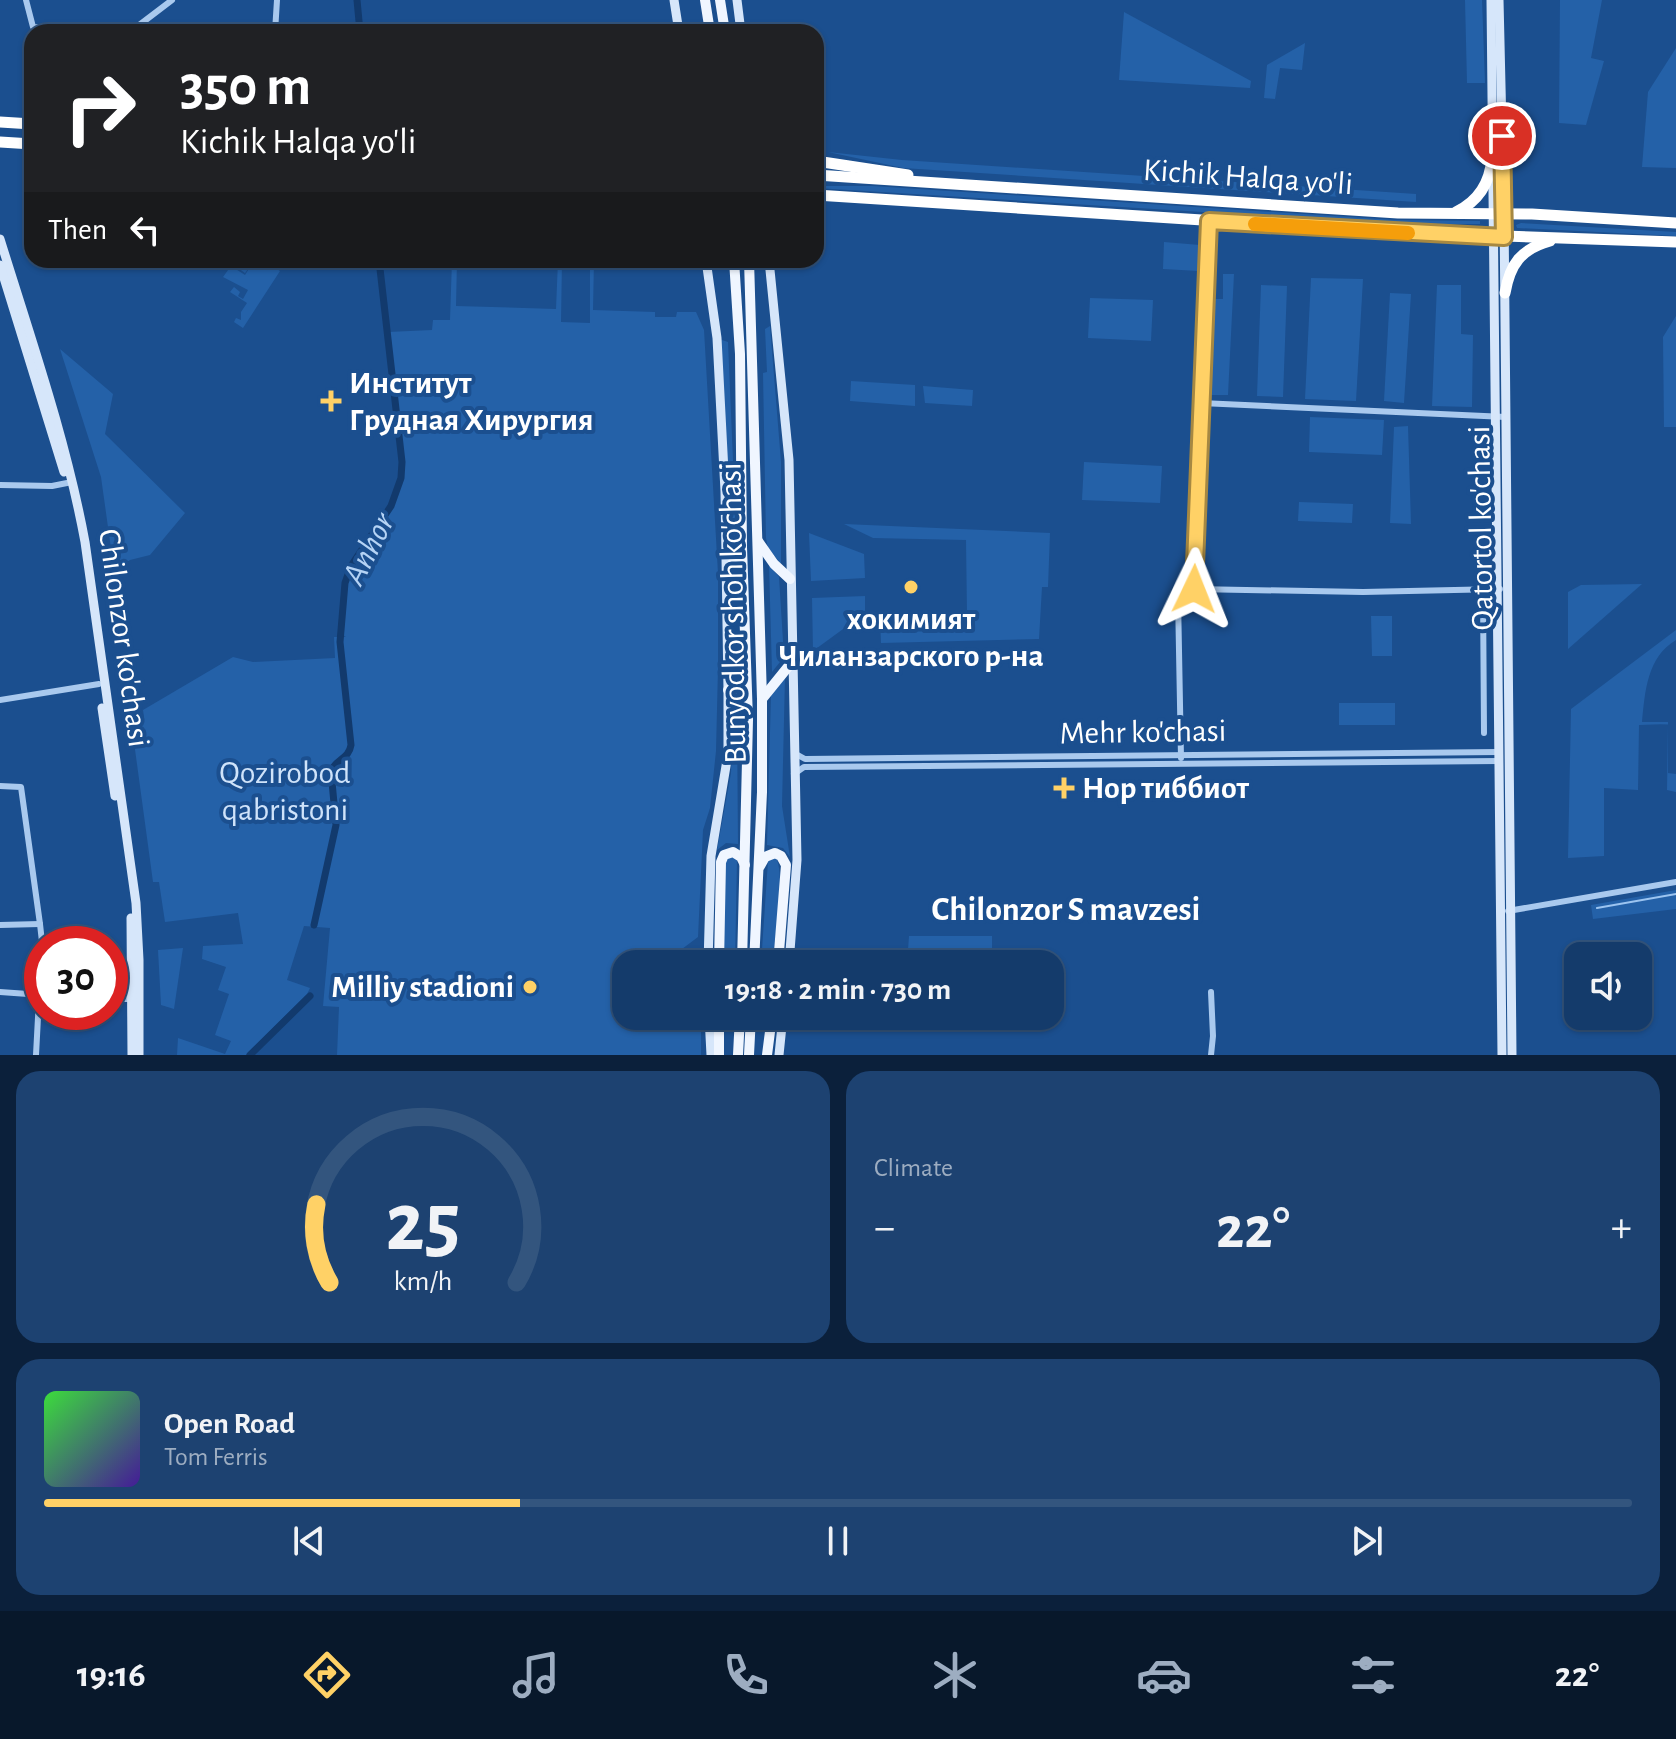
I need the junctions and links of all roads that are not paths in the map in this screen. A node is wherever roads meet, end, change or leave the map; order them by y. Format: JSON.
{"nodes":[{"id":1,"x":26,"y":0,"type":"edge"},
{"id":2,"x":172,"y":0,"type":"edge"},
{"id":3,"x":277,"y":0,"type":"edge"},
{"id":4,"x":674,"y":0,"type":"edge"},
{"id":5,"x":705,"y":0,"type":"edge"},
{"id":6,"x":720,"y":0,"type":"edge"},
{"id":7,"x":737,"y":0,"type":"edge"},
{"id":8,"x":1491,"y":0,"type":"edge"},
{"id":9,"x":1499,"y":0,"type":"edge"},
{"id":10,"x":32,"y":24,"type":"edge"},
{"id":11,"x":140,"y":24,"type":"edge"},
{"id":12,"x":276,"y":24,"type":"edge"},
{"id":13,"x":678,"y":24,"type":"edge"},
{"id":14,"x":709,"y":24,"type":"edge"},
{"id":15,"x":724,"y":24,"type":"edge"},
{"id":16,"x":740,"y":24,"type":"edge"},
{"id":17,"x":0,"y":122,"type":"edge"},
{"id":18,"x":24,"y":124,"type":"edge"},
{"id":19,"x":0,"y":142,"type":"edge"},
{"id":20,"x":24,"y":144,"type":"edge"},
{"id":21,"x":1492,"y":158,"type":"junction"},
{"id":22,"x":824,"y":162,"type":"edge"},
{"id":23,"x":824,"y":176,"type":"edge"},
{"id":24,"x":878,"y":179,"type":"junction"},
{"id":25,"x":824,"y":182,"type":"edge"},
{"id":26,"x":975,"y":185,"type":"junction"},
{"id":27,"x":824,"y":196,"type":"edge"},
{"id":28,"x":1452,"y":214,"type":"junction"},
{"id":29,"x":1498,"y":214,"type":"junction"},
{"id":30,"x":1209,"y":221,"type":"junction"},
{"id":31,"x":1676,"y":223,"type":"edge"},
{"id":32,"x":1499,"y":237,"type":"junction"},
{"id":33,"x":1562,"y":238,"type":"junction"},
{"id":34,"x":0,"y":239,"type":"edge"},
{"id":35,"x":1675,"y":242,"type":"edge"},
{"id":36,"x":0,"y":265,"type":"edge"},
{"id":37,"x":707,"y":268,"type":"edge"},
{"id":38,"x":734,"y":268,"type":"edge"},
{"id":39,"x":749,"y":268,"type":"edge"},
{"id":40,"x":770,"y":268,"type":"edge"},
{"id":41,"x":1505,"y":293,"type":"junction"},
{"id":42,"x":1201,"y":403,"type":"junction"},
{"id":43,"x":1500,"y":417,"type":"junction"},
{"id":44,"x":70,"y":482,"type":"junction"},
{"id":45,"x":0,"y":485,"type":"edge"},
{"id":46,"x":758,"y":540,"type":"junction"},
{"id":47,"x":742,"y":547,"type":"junction"},
{"id":48,"x":727,"y":572,"type":"junction"},
{"id":49,"x":790,"y":579,"type":"junction"},
{"id":50,"x":1194,"y":589,"type":"junction"},
{"id":51,"x":1502,"y":589,"type":"junction"},
{"id":52,"x":1483,"y":590,"type":"junction"},
{"id":53,"x":792,"y":662,"type":"junction"},
{"id":54,"x":102,"y":684,"type":"junction"},
{"id":55,"x":728,"y":690,"type":"junction"},
{"id":56,"x":762,"y":699,"type":"junction"},
{"id":57,"x":0,"y":700,"type":"edge"},
{"id":58,"x":748,"y":720,"type":"junction"},
{"id":59,"x":1484,"y":733,"type":"dead end"},
{"id":60,"x":793,"y":749,"type":"junction"},
{"id":61,"x":1259,"y":754,"type":"junction"},
{"id":62,"x":1177,"y":755,"type":"junction"},
{"id":63,"x":1504,"y":756,"type":"junction"},
{"id":64,"x":1032,"y":757,"type":"junction"},
{"id":65,"x":1045,"y":757,"type":"junction"},
{"id":66,"x":804,"y":763,"type":"junction"},
{"id":67,"x":1259,"y":763,"type":"junction"},
{"id":68,"x":1177,"y":764,"type":"junction"},
{"id":69,"x":1032,"y":765,"type":"junction"},
{"id":70,"x":1045,"y":765,"type":"junction"},
{"id":71,"x":794,"y":774,"type":"junction"},
{"id":72,"x":0,"y":786,"type":"edge"},
{"id":73,"x":745,"y":866,"type":"junction"},
{"id":74,"x":759,"y":866,"type":"junction"},
{"id":75,"x":1676,"y":882,"type":"edge"},
{"id":76,"x":1505,"y":911,"type":"junction"},
{"id":77,"x":40,"y":924,"type":"joint"},
{"id":78,"x":0,"y":925,"type":"edge"},
{"id":79,"x":708,"y":950,"type":"edge"},
{"id":80,"x":719,"y":950,"type":"edge"},
{"id":81,"x":742,"y":950,"type":"edge"},
{"id":82,"x":755,"y":950,"type":"edge"},
{"id":83,"x":779,"y":950,"type":"edge"},
{"id":84,"x":790,"y":950,"type":"edge"},
{"id":85,"x":0,"y":992,"type":"edge"},
{"id":86,"x":1211,"y":992,"type":"dead end"},
{"id":87,"x":24,"y":994,"type":"edge"},
{"id":88,"x":128,"y":999,"type":"edge"},
{"id":89,"x":136,"y":999,"type":"junction"},
{"id":90,"x":38,"y":1030,"type":"edge"},
{"id":91,"x":710,"y":1030,"type":"edge"},
{"id":92,"x":719,"y":1030,"type":"edge"},
{"id":93,"x":744,"y":1030,"type":"edge"},
{"id":94,"x":747,"y":1030,"type":"edge"},
{"id":95,"x":770,"y":1030,"type":"edge"},
{"id":96,"x":782,"y":1030,"type":"edge"},
{"id":97,"x":36,"y":1055,"type":"edge"},
{"id":98,"x":132,"y":1055,"type":"edge"},
{"id":99,"x":139,"y":1055,"type":"edge"},
{"id":100,"x":711,"y":1055,"type":"edge"},
{"id":101,"x":719,"y":1055,"type":"edge"},
{"id":102,"x":738,"y":1055,"type":"edge"},
{"id":103,"x":749,"y":1055,"type":"edge"},
{"id":104,"x":767,"y":1055,"type":"edge"},
{"id":105,"x":779,"y":1055,"type":"edge"},
{"id":106,"x":1211,"y":1055,"type":"edge"},
{"id":107,"x":1502,"y":1055,"type":"edge"},
{"id":108,"x":1512,"y":1055,"type":"edge"}],
"edges":[{"from":1,"to":10,"type":"street"},
{"from":2,"to":11,"type":"street"},
{"from":3,"to":12,"type":"street"},
{"from":4,"to":13,"type":"main road"},
{"from":5,"to":14,"type":"main road"},
{"from":6,"to":15,"type":"main road"},
{"from":7,"to":16,"type":"main road"},
{"from":8,"to":21,"type":"main road","name":"Qatortol ko'chasi"},
{"from":9,"to":29,"type":"main road","name":"Qatortol ko'chasi"},
{"from":17,"to":18,"type":"highway"},
{"from":19,"to":20,"type":"highway"},
{"from":21,"to":28,"type":"highway"},
{"from":21,"to":29,"type":"main road","name":"Qatortol ko'chasi"},
{"from":22,"to":26,"type":"highway"},
{"from":23,"to":24,"type":"highway","name":"Kichik Halqa yo'li"},
{"from":24,"to":25,"type":"highway"},
{"from":24,"to":26,"type":"highway","name":"Kichik Halqa yo'li"},
{"from":26,"to":28,"type":"highway","name":"Kichik Halqa yo'li"},
{"from":27,"to":30,"type":"highway","name":"Kichik Halqa yo'li"},
{"from":28,"to":29,"type":"highway","name":"Kichik Halqa yo'li"},
{"from":29,"to":31,"type":"highway","name":"Kichik Halqa yo'li"},
{"from":29,"to":32,"type":"main road","name":"Qatortol ko'chasi"},
{"from":30,"to":32,"type":"highway","name":"Kichik Halqa yo'li"},
{"from":30,"to":42,"type":"street"},
{"from":32,"to":33,"type":"highway","name":"Kichik Halqa yo'li"},
{"from":32,"to":41,"type":"main road","name":"Qatortol ko'chasi"},
{"from":32,"to":43,"type":"main road","name":"Qatortol ko'chasi"},
{"from":33,"to":35,"type":"highway","name":"Kichik Halqa yo'li"},
{"from":33,"to":41,"type":"highway"},
{"from":34,"to":44,"type":"main road","name":"Chilonzor ko'chasi"},
{"from":36,"to":44,"type":"main road","name":"Chilonzor ko'chasi"},
{"from":37,"to":48,"type":"main road"},
{"from":38,"to":47,"type":"main road","name":"Bunyodkor shoh ko'chasi"},
{"from":39,"to":46,"type":"main road","name":"Bunyodkor shoh ko'chasi"},
{"from":40,"to":49,"type":"main road"},
{"from":41,"to":43,"type":"main road","name":"Qatortol ko'chasi"},
{"from":42,"to":43,"type":"street"},
{"from":42,"to":50,"type":"street"},
{"from":43,"to":51,"type":"main road","name":"Qatortol ko'chasi"},
{"from":44,"to":45,"type":"street"},
{"from":44,"to":54,"type":"main road","name":"Chilonzor ko'chasi"},
{"from":46,"to":49,"type":"main road"},
{"from":46,"to":56,"type":"main road","name":"Bunyodkor shoh ko'chasi"},
{"from":47,"to":48,"type":"main road"},
{"from":47,"to":58,"type":"main road","name":"Bunyodkor shoh ko'chasi"},
{"from":48,"to":55,"type":"main road"},
{"from":49,"to":53,"type":"main road"},
{"from":50,"to":52,"type":"street"},
{"from":50,"to":62,"type":"street"},
{"from":51,"to":52,"type":"street"},
{"from":51,"to":63,"type":"main road","name":"Qatortol ko'chasi"},
{"from":52,"to":59,"type":"street"},
{"from":53,"to":56,"type":"main road"},
{"from":53,"to":60,"type":"main road"},
{"from":54,"to":57,"type":"street"},
{"from":54,"to":89,"type":"main road","name":"Chilonzor ko'chasi"},
{"from":55,"to":58,"type":"main road"},
{"from":55,"to":79,"type":"main road"},
{"from":56,"to":74,"type":"main road","name":"Bunyodkor shoh ko'chasi"},
{"from":58,"to":73,"type":"main road","name":"Bunyodkor shoh ko'chasi"},
{"from":60,"to":66,"type":"street"},
{"from":60,"to":71,"type":"main road"},
{"from":61,"to":62,"type":"street","name":"Mehr ko'chasi"},
{"from":61,"to":63,"type":"street","name":"Mehr ko'chasi"},
{"from":61,"to":67,"type":"street"},
{"from":62,"to":65,"type":"street","name":"Mehr ko'chasi"},
{"from":62,"to":68,"type":"street"},
{"from":63,"to":67,"type":"street","name":"Mehr ko'chasi"},
{"from":63,"to":76,"type":"main road","name":"Qatortol ko'chasi"},
{"from":64,"to":65,"type":"street","name":"Mehr ko'chasi"},
{"from":64,"to":66,"type":"street","name":"Mehr ko'chasi"},
{"from":64,"to":69,"type":"street"},
{"from":65,"to":70,"type":"street"},
{"from":66,"to":69,"type":"street","name":"Mehr ko'chasi"},
{"from":66,"to":71,"type":"street"},
{"from":67,"to":68,"type":"street","name":"Mehr ko'chasi"},
{"from":68,"to":70,"type":"street","name":"Mehr ko'chasi"},
{"from":69,"to":70,"type":"street","name":"Mehr ko'chasi"},
{"from":71,"to":84,"type":"main road"},
{"from":72,"to":77,"type":"street"},
{"from":73,"to":80,"type":"main road"},
{"from":73,"to":81,"type":"main road","name":"Bunyodkor shoh ko'chasi"},
{"from":74,"to":82,"type":"main road","name":"Bunyodkor shoh ko'chasi"},
{"from":74,"to":83,"type":"main road"},
{"from":75,"to":76,"type":"street"},
{"from":76,"to":107,"type":"main road","name":"Qatortol ko'chasi"},
{"from":76,"to":108,"type":"main road","name":"Qatortol ko'chasi"},
{"from":77,"to":78,"type":"street"},
{"from":85,"to":87,"type":"street"},
{"from":86,"to":106,"type":"street"},
{"from":88,"to":89,"type":"street"},
{"from":89,"to":98,"type":"main road","name":"Chilonzor ko'chasi"},
{"from":89,"to":99,"type":"main road","name":"Chilonzor ko'chasi"},
{"from":90,"to":97,"type":"street"},
{"from":91,"to":100,"type":"main road"},
{"from":92,"to":101,"type":"main road"},
{"from":93,"to":102,"type":"main road"},
{"from":94,"to":103,"type":"main road"},
{"from":95,"to":104,"type":"main road"},
{"from":96,"to":105,"type":"main road"}]}
